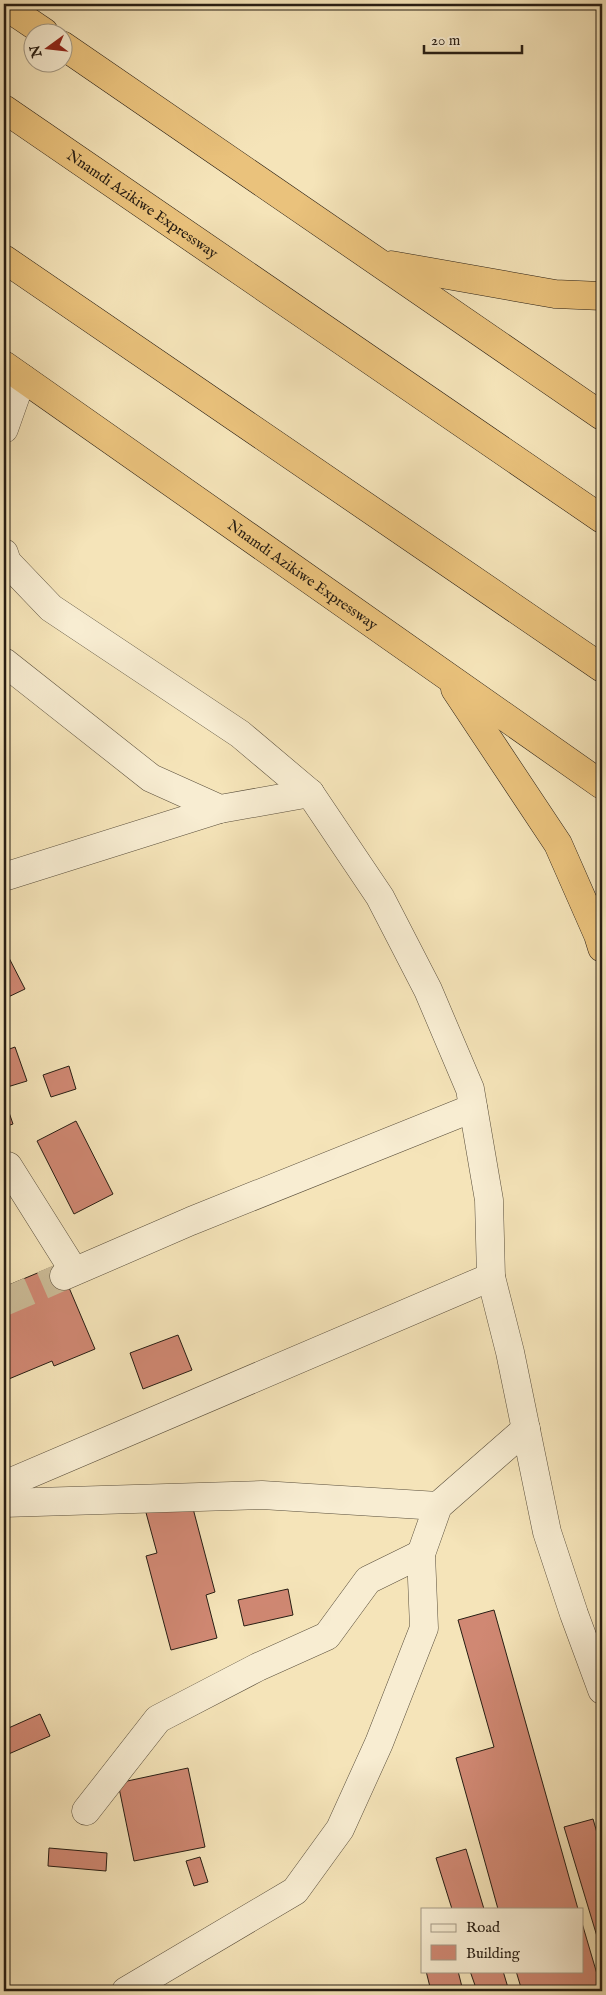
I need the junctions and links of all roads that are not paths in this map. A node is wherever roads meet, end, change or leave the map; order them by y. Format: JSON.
{"nodes":[{"id":1,"x":4,"y":5,"type":"edge"},
{"id":2,"x":29,"y":22,"type":"edge"},
{"id":3,"x":72,"y":52,"type":"edge"},
{"id":4,"x":4,"y":109,"type":"edge"},
{"id":5,"x":4,"y":259,"type":"edge"},
{"id":6,"x":381,"y":264,"type":"junction"},
{"id":7,"x":602,"y":296,"type":"edge"},
{"id":8,"x":13,"y":372,"type":"edge"},
{"id":9,"x":602,"y":416,"type":"edge"},
{"id":10,"x":4,"y":429,"type":"edge"},
{"id":11,"x":602,"y":519,"type":"edge"},
{"id":12,"x":4,"y":553,"type":"edge"},
{"id":13,"x":4,"y":662,"type":"edge"},
{"id":14,"x":602,"y":668,"type":"edge"},
{"id":15,"x":448,"y":677,"type":"junction"},
{"id":16,"x":602,"y":785,"type":"edge"},
{"id":17,"x":310,"y":793,"type":"junction"},
{"id":18,"x":220,"y":809,"type":"junction"},
{"id":19,"x":4,"y":877,"type":"edge"},
{"id":20,"x":602,"y":948,"type":"edge"},
{"id":21,"x":473,"y":1108,"type":"junction"},
{"id":22,"x":4,"y":1165,"type":"edge"},
{"id":23,"x":491,"y":1277,"type":"junction"},
{"id":24,"x":526,"y":1429,"type":"junction"},
{"id":25,"x":4,"y":1485,"type":"edge"},
{"id":26,"x":4,"y":1503,"type":"edge"},
{"id":27,"x":438,"y":1506,"type":"junction"},
{"id":28,"x":421,"y":1554,"type":"junction"},
{"id":29,"x":602,"y":1690,"type":"edge"},
{"id":30,"x":86,"y":1811,"type":"dead end"},
{"id":31,"x":126,"y":1991,"type":"edge"}],
"edges":[{"from":1,"to":2,"type":"highway"},
{"from":3,"to":6,"type":"highway"},
{"from":4,"to":11,"type":"highway","name":"Nnamdi Azikiwe Expressway"},
{"from":5,"to":14,"type":"highway"},
{"from":6,"to":7,"type":"highway"},
{"from":6,"to":9,"type":"highway"},
{"from":8,"to":10,"type":"street"},
{"from":8,"to":15,"type":"highway","name":"Nnamdi Azikiwe Expressway"},
{"from":12,"to":17,"type":"street"},
{"from":13,"to":18,"type":"street"},
{"from":15,"to":16,"type":"highway","name":"Nnamdi Azikiwe Expressway"},
{"from":15,"to":20,"type":"highway"},
{"from":17,"to":18,"type":"street"},
{"from":17,"to":21,"type":"street"},
{"from":18,"to":19,"type":"street"},
{"from":21,"to":22,"type":"street"},
{"from":21,"to":23,"type":"street"},
{"from":23,"to":24,"type":"street"},
{"from":23,"to":25,"type":"street"},
{"from":24,"to":27,"type":"street"},
{"from":24,"to":29,"type":"street"},
{"from":26,"to":27,"type":"street"},
{"from":27,"to":28,"type":"street"},
{"from":28,"to":30,"type":"street"},
{"from":28,"to":31,"type":"street"}]}
